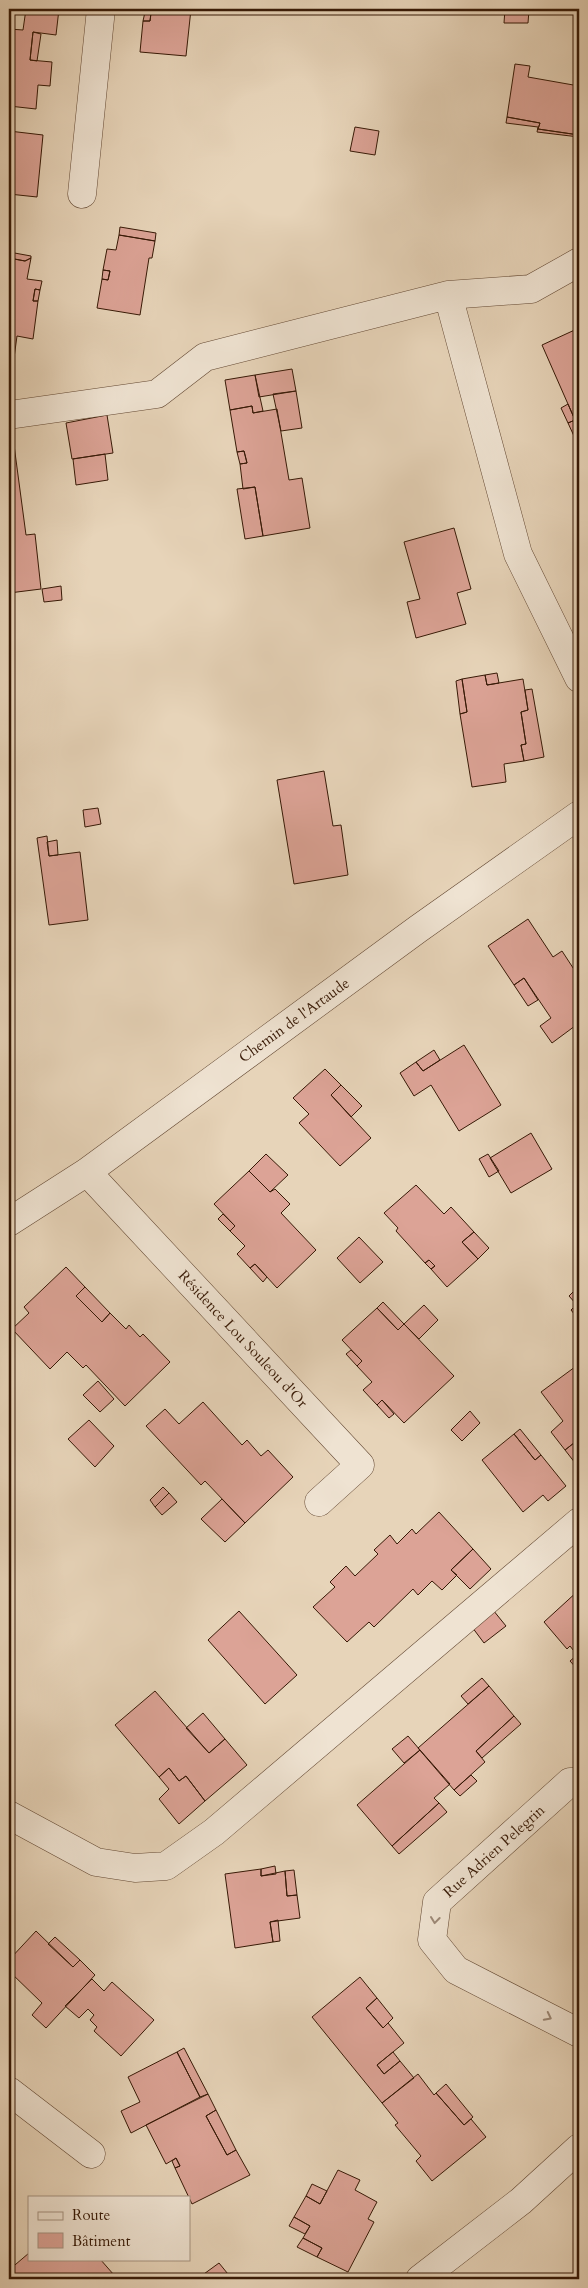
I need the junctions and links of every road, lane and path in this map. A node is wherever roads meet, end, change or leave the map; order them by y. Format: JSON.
{"nodes":[{"id":1,"x":101,"y":9,"type":"edge"},
{"id":2,"x":82,"y":194,"type":"dead end"},
{"id":3,"x":579,"y":262,"type":"edge"},
{"id":4,"x":448,"y":295,"type":"junction"},
{"id":5,"x":9,"y":415,"type":"edge"},
{"id":6,"x":579,"y":678,"type":"edge"},
{"id":7,"x":579,"y":816,"type":"edge"},
{"id":8,"x":87,"y":1172,"type":"junction"},
{"id":9,"x":9,"y":1222,"type":"edge"},
{"id":10,"x":319,"y":1502,"type":"dead end"},
{"id":11,"x":579,"y":1522,"type":"edge"},
{"id":12,"x":579,"y":1782,"type":"edge"},
{"id":13,"x":9,"y":1815,"type":"edge"},
{"id":14,"x":579,"y":2033,"type":"edge"},
{"id":15,"x":9,"y":2091,"type":"edge"},
{"id":16,"x":579,"y":2148,"type":"edge"},
{"id":17,"x":91,"y":2154,"type":"dead end"},
{"id":18,"x":420,"y":2279,"type":"edge"}],
"edges":[{"from":1,"to":2,"type":"street"},
{"from":3,"to":4,"type":"street"},
{"from":4,"to":5,"type":"street"},
{"from":4,"to":6,"type":"street"},
{"from":7,"to":8,"type":"street","name":"Chemin de l'Artaude"},
{"from":8,"to":9,"type":"street","name":"Chemin de l'Artaude"},
{"from":8,"to":10,"type":"street","name":"Résidence Lou Souleou d'Or"},
{"from":11,"to":13,"type":"street"},
{"from":12,"to":14,"type":"street","name":"Rue Adrien Pelegrin","one_way":true},
{"from":15,"to":17,"type":"street"},
{"from":16,"to":18,"type":"street"}]}
